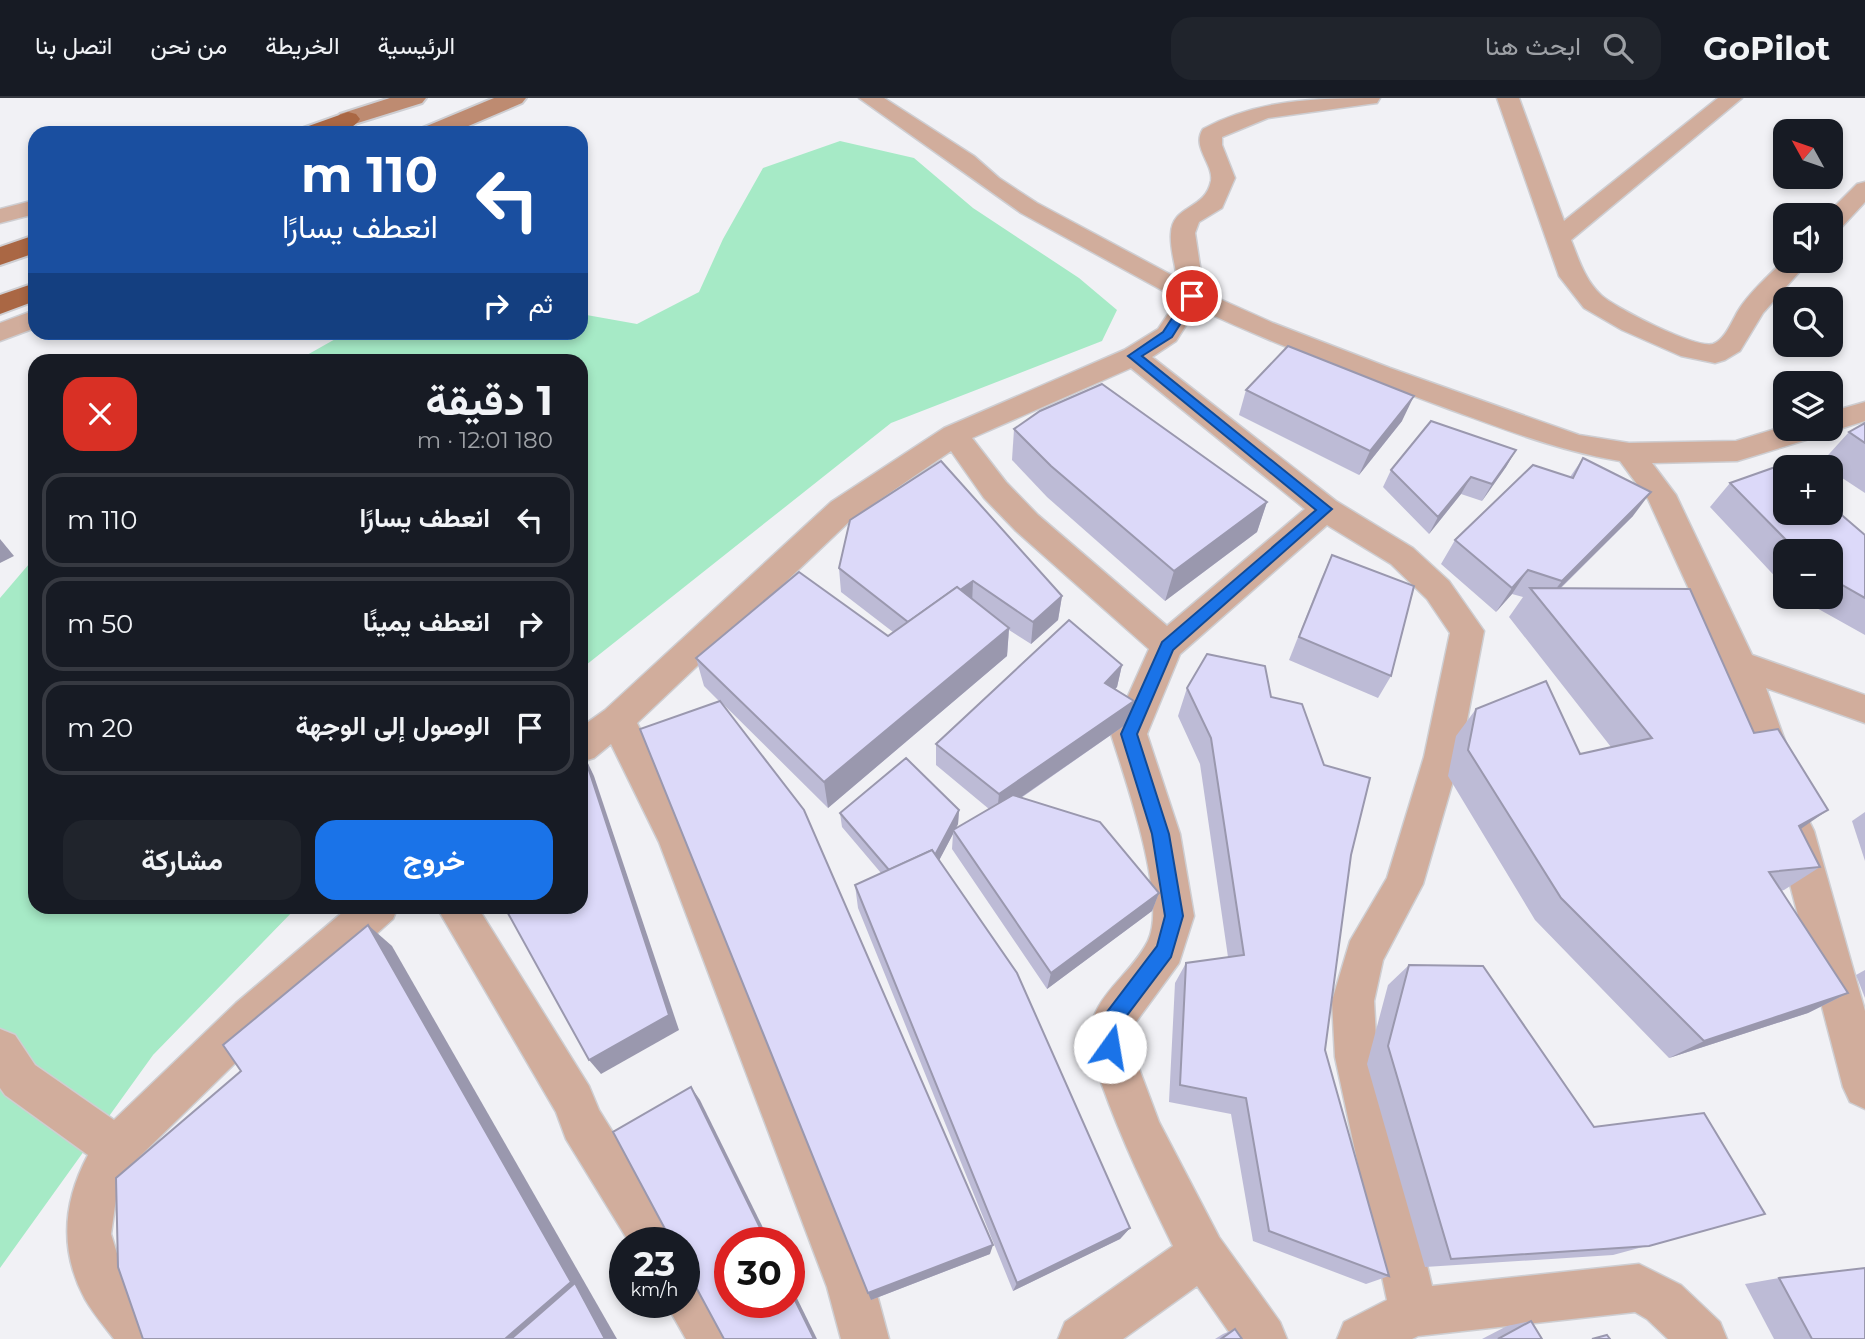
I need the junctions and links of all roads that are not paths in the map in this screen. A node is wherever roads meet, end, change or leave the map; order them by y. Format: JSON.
{"nodes":[{"id":1,"x":414,"y":98,"type":"edge"},
{"id":2,"x":514,"y":98,"type":"edge"},
{"id":3,"x":870,"y":98,"type":"edge"},
{"id":4,"x":1369,"y":98,"type":"edge"},
{"id":5,"x":1508,"y":98,"type":"edge"},
{"id":6,"x":1731,"y":98,"type":"edge"},
{"id":7,"x":348,"y":119,"type":"junction"},
{"id":8,"x":325,"y":126,"type":"edge"},
{"id":9,"x":330,"y":126,"type":"edge"},
{"id":10,"x":448,"y":126,"type":"edge"},
{"id":11,"x":1865,"y":189,"type":"edge"},
{"id":12,"x":28,"y":209,"type":"edge"},
{"id":13,"x":1843,"y":212,"type":"edge"},
{"id":14,"x":0,"y":216,"type":"edge"},
{"id":15,"x":1558,"y":238,"type":"junction"},
{"id":16,"x":28,"y":246,"type":"edge"},
{"id":17,"x":0,"y":257,"type":"edge"},
{"id":18,"x":1786,"y":273,"type":"edge"},
{"id":19,"x":28,"y":294,"type":"edge"},
{"id":20,"x":1192,"y":296,"type":"junction"},
{"id":21,"x":0,"y":305,"type":"edge"},
{"id":22,"x":28,"y":321,"type":"edge"},
{"id":23,"x":0,"y":333,"type":"edge"},
{"id":24,"x":1134,"y":356,"type":"junction"},
{"id":25,"x":1865,"y":411,"type":"edge"},
{"id":26,"x":1843,"y":418,"type":"edge"},
{"id":27,"x":954,"y":435,"type":"junction"},
{"id":28,"x":1773,"y":440,"type":"edge"},
{"id":29,"x":1737,"y":451,"type":"junction"},
{"id":30,"x":1629,"y":453,"type":"junction"},
{"id":31,"x":1766,"y":474,"type":"edge"},
{"id":32,"x":1325,"y":509,"type":"junction"},
{"id":33,"x":1167,"y":646,"type":"junction"},
{"id":34,"x":1740,"y":664,"type":"junction"},
{"id":35,"x":1865,"y":709,"type":"edge"},
{"id":36,"x":617,"y":720,"type":"junction"},
{"id":37,"x":588,"y":742,"type":"edge"},
{"id":38,"x":370,"y":914,"type":"edge"},
{"id":39,"x":460,"y":914,"type":"edge"},
{"id":40,"x":0,"y":1050,"type":"edge"},
{"id":41,"x":1865,"y":1087,"type":"edge"},
{"id":42,"x":116,"y":1147,"type":"junction"},
{"id":43,"x":646,"y":1227,"type":"edge"},
{"id":44,"x":1202,"y":1254,"type":"junction"},
{"id":45,"x":1414,"y":1311,"type":"junction"},
{"id":46,"x":700,"y":1316,"type":"edge"},
{"id":47,"x":143,"y":1339,"type":"edge"},
{"id":48,"x":714,"y":1339,"type":"edge"},
{"id":49,"x":865,"y":1339,"type":"edge"},
{"id":50,"x":1082,"y":1339,"type":"edge"},
{"id":51,"x":1263,"y":1339,"type":"edge"},
{"id":52,"x":1361,"y":1339,"type":"edge"},
{"id":53,"x":1703,"y":1339,"type":"edge"}],
"edges":[{"from":1,"to":7,"type":"main road"},
{"from":2,"to":10,"type":"main road"},
{"from":3,"to":20,"type":"street"},
{"from":4,"to":20,"type":"street"},
{"from":5,"to":15,"type":"street"},
{"from":6,"to":15,"type":"street"},
{"from":7,"to":8,"type":"street"},
{"from":7,"to":9,"type":"highway"},
{"from":11,"to":13,"type":"street"},
{"from":12,"to":14,"type":"street"},
{"from":15,"to":18,"type":"street"},
{"from":16,"to":17,"type":"highway"},
{"from":19,"to":21,"type":"highway"},
{"from":20,"to":24,"type":"street"},
{"from":20,"to":30,"type":"street"},
{"from":22,"to":23,"type":"street"},
{"from":24,"to":27,"type":"street"},
{"from":24,"to":32,"type":"street"},
{"from":25,"to":26,"type":"street"},
{"from":27,"to":33,"type":"street"},
{"from":27,"to":36,"type":"street"},
{"from":28,"to":29,"type":"street"},
{"from":29,"to":30,"type":"street"},
{"from":29,"to":31,"type":"street"},
{"from":30,"to":34,"type":"street"},
{"from":32,"to":33,"type":"street"},
{"from":32,"to":45,"type":"street"},
{"from":33,"to":44,"type":"street"},
{"from":34,"to":35,"type":"street"},
{"from":34,"to":41,"type":"street"},
{"from":36,"to":37,"type":"street"},
{"from":36,"to":49,"type":"street"},
{"from":38,"to":42,"type":"street"},
{"from":39,"to":43,"type":"street"},
{"from":40,"to":42,"type":"street"},
{"from":42,"to":47,"type":"street"},
{"from":44,"to":50,"type":"street"},
{"from":44,"to":51,"type":"street"},
{"from":45,"to":52,"type":"street"},
{"from":45,"to":53,"type":"street"},
{"from":46,"to":48,"type":"street"}]}
